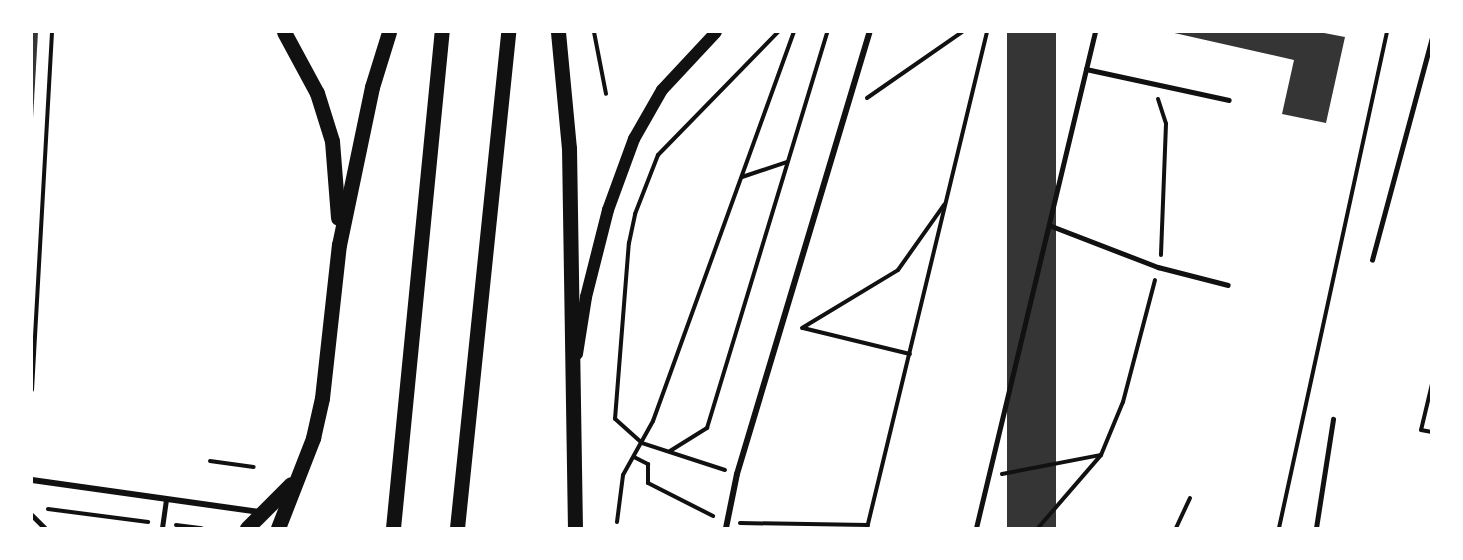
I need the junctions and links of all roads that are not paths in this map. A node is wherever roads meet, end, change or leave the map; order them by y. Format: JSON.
{"nodes":[{"id":1,"x":284,"y":32,"type":"edge"},
{"id":2,"x":389,"y":32,"type":"edge"},
{"id":3,"x":442,"y":32,"type":"edge"},
{"id":4,"x":508,"y":32,"type":"edge"},
{"id":5,"x":558,"y":32,"type":"edge"},
{"id":6,"x":716,"y":32,"type":"edge"},
{"id":7,"x":870,"y":32,"type":"edge"},
{"id":8,"x":1095,"y":32,"type":"edge"},
{"id":9,"x":1431,"y":38,"type":"edge"},
{"id":10,"x":1086,"y":69,"type":"junction"},
{"id":11,"x":1229,"y":100,"type":"dead end"},
{"id":12,"x":1049,"y":225,"type":"junction"},
{"id":13,"x":339,"y":245,"type":"junction"},
{"id":14,"x":1372,"y":260,"type":"dead end"},
{"id":15,"x":1228,"y":285,"type":"dead end"},
{"id":16,"x":576,"y":364,"type":"junction"},
{"id":17,"x":1333,"y":419,"type":"dead end"},
{"id":18,"x":302,"y":469,"type":"junction"},
{"id":19,"x":32,"y":480,"type":"edge"},
{"id":20,"x":166,"y":500,"type":"junction"},
{"id":21,"x":264,"y":513,"type":"junction"},
{"id":22,"x":32,"y":514,"type":"edge"},
{"id":23,"x":162,"y":526,"type":"edge"},
{"id":24,"x":45,"y":528,"type":"edge"},
{"id":25,"x":247,"y":528,"type":"edge"},
{"id":26,"x":276,"y":528,"type":"edge"},
{"id":27,"x":393,"y":528,"type":"edge"},
{"id":28,"x":457,"y":528,"type":"edge"},
{"id":29,"x":577,"y":528,"type":"edge"},
{"id":30,"x":726,"y":528,"type":"edge"},
{"id":31,"x":977,"y":528,"type":"edge"},
{"id":32,"x":1316,"y":528,"type":"edge"}],
"edges":[{"from":1,"to":13,"type":"main road"},
{"from":2,"to":13,"type":"main road"},
{"from":3,"to":27,"type":"main road"},
{"from":4,"to":28,"type":"main road"},
{"from":5,"to":16,"type":"main road"},
{"from":6,"to":16,"type":"main road"},
{"from":7,"to":30,"type":"street"},
{"from":8,"to":10,"type":"lane"},
{"from":9,"to":14,"type":"lane"},
{"from":10,"to":11,"type":"lane"},
{"from":10,"to":12,"type":"lane"},
{"from":12,"to":15,"type":"lane"},
{"from":12,"to":31,"type":"lane"},
{"from":13,"to":18,"type":"main road"},
{"from":16,"to":29,"type":"main road"},
{"from":17,"to":32,"type":"lane"},
{"from":18,"to":21,"type":"main road"},
{"from":18,"to":26,"type":"main road"},
{"from":19,"to":20,"type":"street"},
{"from":20,"to":21,"type":"street"},
{"from":20,"to":23,"type":"lane"},
{"from":21,"to":25,"type":"main road"},
{"from":21,"to":26,"type":"lane"},
{"from":22,"to":24,"type":"lane"}]}
